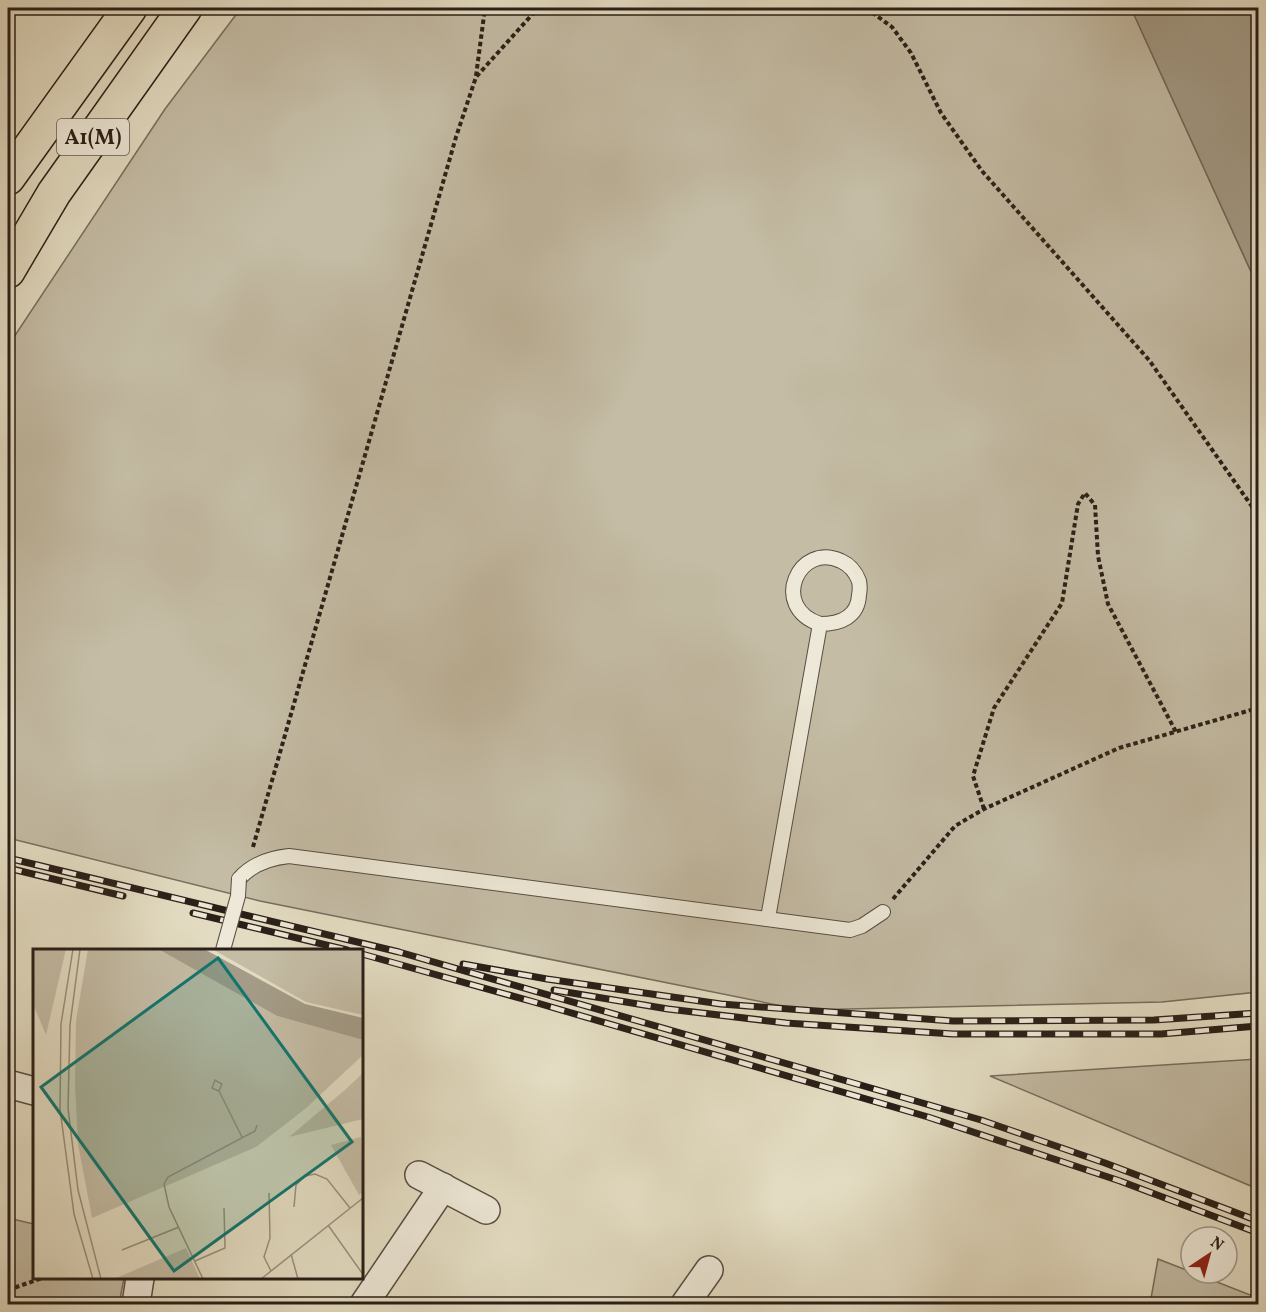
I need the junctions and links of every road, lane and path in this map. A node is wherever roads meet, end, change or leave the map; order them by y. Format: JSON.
{"nodes":[{"id":1,"x":130,"y":8,"type":"edge"},
{"id":2,"x":186,"y":8,"type":"edge"},
{"id":3,"x":485,"y":8,"type":"edge"},
{"id":4,"x":538,"y":8,"type":"edge"},
{"id":5,"x":866,"y":8,"type":"edge"},
{"id":6,"x":476,"y":77,"type":"junction"},
{"id":7,"x":8,"y":178,"type":"edge"},
{"id":8,"x":8,"y":271,"type":"edge"},
{"id":9,"x":1258,"y":515,"type":"edge"},
{"id":10,"x":820,"y":624,"type":"junction"},
{"id":11,"x":1258,"y":708,"type":"edge"},
{"id":12,"x":1176,"y":732,"type":"junction"},
{"id":13,"x":984,"y":809,"type":"junction"},
{"id":14,"x":243,"y":875,"type":"junction"},
{"id":15,"x":883,"y":912,"type":"joint"},
{"id":16,"x":768,"y":918,"type":"junction"},
{"id":17,"x":224,"y":949,"type":"edge"},
{"id":18,"x":8,"y":1084,"type":"edge"},
{"id":19,"x":33,"y":1091,"type":"edge"},
{"id":20,"x":486,"y":1210,"type":"dead end"},
{"id":21,"x":709,"y":1270,"type":"dead end"},
{"id":22,"x":39,"y":1279,"type":"edge"},
{"id":23,"x":140,"y":1279,"type":"edge"},
{"id":24,"x":8,"y":1290,"type":"edge"},
{"id":25,"x":135,"y":1305,"type":"edge"},
{"id":26,"x":364,"y":1305,"type":"edge"},
{"id":27,"x":685,"y":1305,"type":"edge"}],
"edges":[{"from":1,"to":7,"type":"highway","number":"A1(M)"},
{"from":2,"to":8,"type":"highway","number":"A1(M)"},
{"from":3,"to":6,"type":"path"},
{"from":4,"to":6,"type":"path"},
{"from":5,"to":9,"type":"path"},
{"from":6,"to":14,"type":"path"},
{"from":10,"to":10,"type":"lane"},
{"from":10,"to":16,"type":"lane"},
{"from":11,"to":12,"type":"path"},
{"from":12,"to":13,"type":"path"},
{"from":12,"to":13,"type":"path"},
{"from":13,"to":15,"type":"path"},
{"from":14,"to":16,"type":"lane"},
{"from":14,"to":17,"type":"lane","bridge":true},
{"from":15,"to":16,"type":"lane"},
{"from":18,"to":19,"type":"street"},
{"from":20,"to":26,"type":"street"},
{"from":21,"to":27,"type":"street"},
{"from":22,"to":24,"type":"path"},
{"from":23,"to":25,"type":"street"}]}
